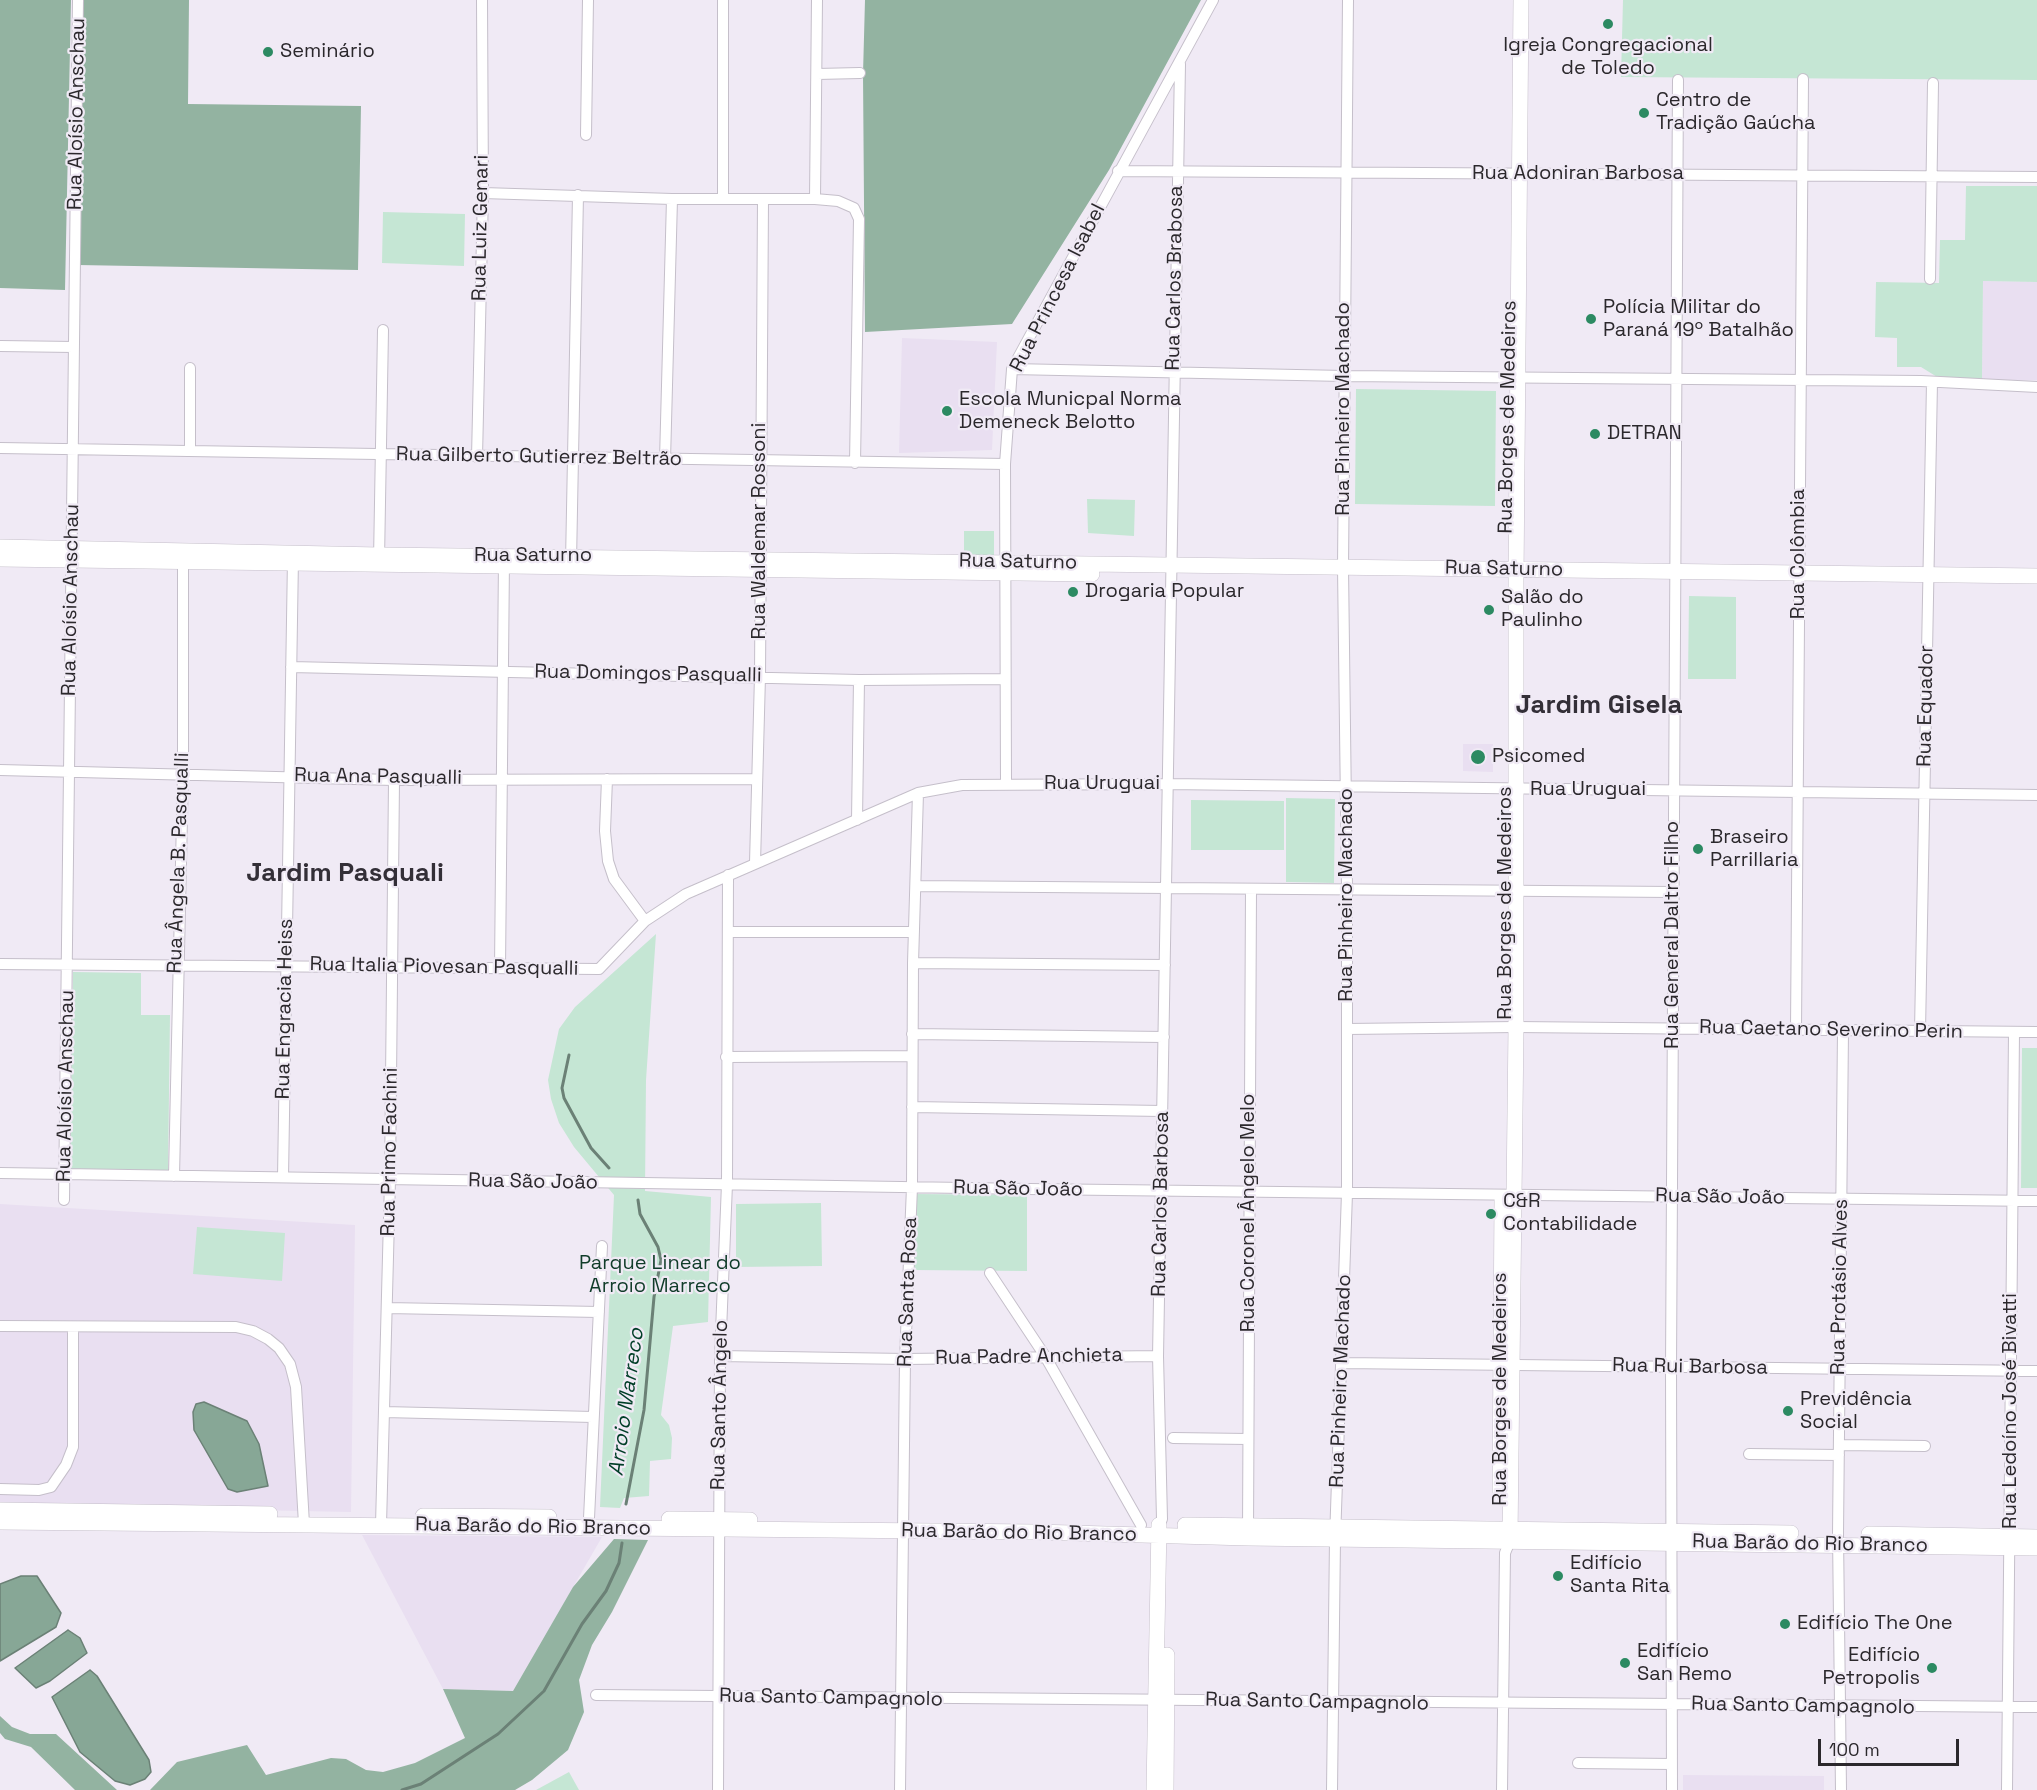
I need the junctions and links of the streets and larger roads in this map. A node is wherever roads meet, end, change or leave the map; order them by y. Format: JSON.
{"nodes":[{"id":1,"x":78,"y":0,"type":"edge"},
{"id":2,"x":482,"y":0,"type":"edge"},
{"id":3,"x":588,"y":0,"type":"edge"},
{"id":4,"x":723,"y":0,"type":"edge"},
{"id":5,"x":817,"y":0,"type":"edge"},
{"id":6,"x":1213,"y":0,"type":"edge"},
{"id":7,"x":1348,"y":0,"type":"edge"},
{"id":8,"x":1514,"y":0,"type":"edge"},
{"id":9,"x":1521,"y":0,"type":"edge"},
{"id":10,"x":1180,"y":64,"type":"junction"},
{"id":11,"x":860,"y":73,"type":"dead end"},
{"id":12,"x":817,"y":74,"type":"junction"},
{"id":13,"x":1803,"y":79,"type":"dead end"},
{"id":14,"x":1677,"y":80,"type":"dead end"},
{"id":15,"x":1933,"y":83,"type":"dead end"},
{"id":16,"x":586,"y":135,"type":"dead end"},
{"id":17,"x":1118,"y":171,"type":"junction"},
{"id":18,"x":1177,"y":171,"type":"junction"},
{"id":19,"x":1346,"y":174,"type":"junction"},
{"id":20,"x":1516,"y":174,"type":"junction"},
{"id":21,"x":1677,"y":174,"type":"junction"},
{"id":22,"x":1802,"y":176,"type":"junction"},
{"id":23,"x":1932,"y":177,"type":"junction"},
{"id":24,"x":2037,"y":177,"type":"edge"},
{"id":25,"x":483,"y":193,"type":"junction"},
{"id":26,"x":578,"y":195,"type":"junction"},
{"id":27,"x":672,"y":199,"type":"junction"},
{"id":28,"x":723,"y":199,"type":"junction"},
{"id":29,"x":763,"y":199,"type":"junction"},
{"id":30,"x":815,"y":199,"type":"junction"},
{"id":31,"x":1930,"y":279,"type":"dead end"},
{"id":32,"x":383,"y":330,"type":"dead end"},
{"id":33,"x":0,"y":345,"type":"edge"},
{"id":34,"x":74,"y":347,"type":"junction"},
{"id":35,"x":190,"y":368,"type":"dead end"},
{"id":36,"x":1012,"y":369,"type":"junction"},
{"id":37,"x":1174,"y":371,"type":"junction"},
{"id":38,"x":1344,"y":376,"type":"junction"},
{"id":39,"x":1513,"y":377,"type":"junction"},
{"id":40,"x":1676,"y":379,"type":"junction"},
{"id":41,"x":1801,"y":380,"type":"junction"},
{"id":42,"x":1932,"y":382,"type":"junction"},
{"id":43,"x":2037,"y":387,"type":"edge"},
{"id":44,"x":0,"y":448,"type":"edge"},
{"id":45,"x":73,"y":450,"type":"junction"},
{"id":46,"x":190,"y":451,"type":"junction"},
{"id":47,"x":381,"y":454,"type":"junction"},
{"id":48,"x":477,"y":457,"type":"junction"},
{"id":49,"x":574,"y":458,"type":"junction"},
{"id":50,"x":665,"y":460,"type":"junction"},
{"id":51,"x":760,"y":461,"type":"junction"},
{"id":52,"x":855,"y":463,"type":"junction"},
{"id":53,"x":1005,"y":464,"type":"junction"},
{"id":54,"x":0,"y":547,"type":"edge"},
{"id":55,"x":72,"y":554,"type":"junction"},
{"id":56,"x":183,"y":556,"type":"junction"},
{"id":57,"x":293,"y":558,"type":"junction"},
{"id":58,"x":0,"y":559,"type":"edge"},
{"id":59,"x":379,"y":560,"type":"junction"},
{"id":60,"x":504,"y":562,"type":"junction"},
{"id":61,"x":571,"y":562,"type":"junction"},
{"id":62,"x":761,"y":564,"type":"junction"},
{"id":63,"x":1005,"y":567,"type":"junction"},
{"id":64,"x":1172,"y":570,"type":"junction"},
{"id":65,"x":1343,"y":572,"type":"junction"},
{"id":66,"x":1511,"y":574,"type":"junction"},
{"id":67,"x":1674,"y":575,"type":"junction"},
{"id":68,"x":2037,"y":576,"type":"edge"},
{"id":69,"x":1799,"y":578,"type":"junction"},
{"id":70,"x":1928,"y":579,"type":"junction"},
{"id":71,"x":2037,"y":584,"type":"edge"},
{"id":72,"x":291,"y":667,"type":"junction"},
{"id":73,"x":502,"y":672,"type":"junction"},
{"id":74,"x":760,"y":676,"type":"junction"},
{"id":75,"x":1005,"y":679,"type":"junction"},
{"id":76,"x":859,"y":680,"type":"junction"},
{"id":77,"x":0,"y":770,"type":"edge"},
{"id":78,"x":69,"y":771,"type":"junction"},
{"id":79,"x":183,"y":773,"type":"junction"},
{"id":80,"x":291,"y":775,"type":"junction"},
{"id":81,"x":500,"y":779,"type":"junction"},
{"id":82,"x":608,"y":779,"type":"junction"},
{"id":83,"x":756,"y":779,"type":"junction"},
{"id":84,"x":394,"y":780,"type":"junction"},
{"id":85,"x":1006,"y":783,"type":"junction"},
{"id":86,"x":1168,"y":784,"type":"junction"},
{"id":87,"x":1346,"y":788,"type":"junction"},
{"id":88,"x":1511,"y":790,"type":"junction"},
{"id":89,"x":1673,"y":790,"type":"junction"},
{"id":90,"x":1797,"y":792,"type":"junction"},
{"id":91,"x":918,"y":793,"type":"junction"},
{"id":92,"x":1924,"y":794,"type":"junction"},
{"id":93,"x":2037,"y":795,"type":"edge"},
{"id":94,"x":857,"y":820,"type":"junction"},
{"id":95,"x":754,"y":863,"type":"junction"},
{"id":96,"x":728,"y":875,"type":"junction"},
{"id":97,"x":916,"y":886,"type":"junction"},
{"id":98,"x":1347,"y":888,"type":"junction"},
{"id":99,"x":1166,"y":889,"type":"junction"},
{"id":100,"x":1251,"y":889,"type":"junction"},
{"id":101,"x":1510,"y":890,"type":"junction"},
{"id":102,"x":1672,"y":892,"type":"junction"},
{"id":103,"x":645,"y":921,"type":"junction"},
{"id":104,"x":728,"y":932,"type":"junction"},
{"id":105,"x":914,"y":932,"type":"junction"},
{"id":106,"x":913,"y":963,"type":"junction"},
{"id":107,"x":0,"y":964,"type":"edge"},
{"id":108,"x":177,"y":964,"type":"junction"},
{"id":109,"x":67,"y":965,"type":"junction"},
{"id":110,"x":285,"y":965,"type":"junction"},
{"id":111,"x":1165,"y":965,"type":"junction"},
{"id":112,"x":393,"y":967,"type":"junction"},
{"id":113,"x":500,"y":968,"type":"junction"},
{"id":114,"x":599,"y":969,"type":"joint"},
{"id":115,"x":1511,"y":1027,"type":"junction"},
{"id":116,"x":1347,"y":1029,"type":"junction"},
{"id":117,"x":1672,"y":1029,"type":"junction"},
{"id":118,"x":1796,"y":1030,"type":"junction"},
{"id":119,"x":1843,"y":1030,"type":"junction"},
{"id":120,"x":1920,"y":1031,"type":"junction"},
{"id":121,"x":2014,"y":1032,"type":"junction"},
{"id":122,"x":2037,"y":1032,"type":"edge"},
{"id":123,"x":912,"y":1034,"type":"junction"},
{"id":124,"x":1164,"y":1037,"type":"junction"},
{"id":125,"x":911,"y":1056,"type":"junction"},
{"id":126,"x":726,"y":1057,"type":"junction"},
{"id":127,"x":912,"y":1107,"type":"junction"},
{"id":128,"x":1162,"y":1110,"type":"junction"},
{"id":129,"x":0,"y":1173,"type":"edge"},
{"id":130,"x":65,"y":1175,"type":"junction"},
{"id":131,"x":174,"y":1176,"type":"junction"},
{"id":132,"x":283,"y":1177,"type":"junction"},
{"id":133,"x":390,"y":1180,"type":"junction"},
{"id":134,"x":727,"y":1184,"type":"junction"},
{"id":135,"x":912,"y":1187,"type":"junction"},
{"id":136,"x":1161,"y":1191,"type":"junction"},
{"id":137,"x":1250,"y":1192,"type":"junction"},
{"id":138,"x":1347,"y":1193,"type":"junction"},
{"id":139,"x":1507,"y":1195,"type":"junction"},
{"id":140,"x":1672,"y":1196,"type":"junction"},
{"id":141,"x":1841,"y":1198,"type":"junction"},
{"id":142,"x":64,"y":1200,"type":"dead end"},
{"id":143,"x":2013,"y":1200,"type":"junction"},
{"id":144,"x":2037,"y":1201,"type":"edge"},
{"id":145,"x":602,"y":1246,"type":"dead end"},
{"id":146,"x":990,"y":1273,"type":"dead end"},
{"id":147,"x":387,"y":1308,"type":"junction"},
{"id":148,"x":599,"y":1312,"type":"junction"},
{"id":149,"x":0,"y":1326,"type":"edge"},
{"id":150,"x":73,"y":1327,"type":"junction"},
{"id":151,"x":720,"y":1356,"type":"junction"},
{"id":152,"x":1045,"y":1356,"type":"junction"},
{"id":153,"x":1158,"y":1356,"type":"junction"},
{"id":154,"x":905,"y":1359,"type":"junction"},
{"id":155,"x":1343,"y":1363,"type":"junction"},
{"id":156,"x":1506,"y":1365,"type":"junction"},
{"id":157,"x":1671,"y":1367,"type":"junction"},
{"id":158,"x":1840,"y":1369,"type":"junction"},
{"id":159,"x":2011,"y":1371,"type":"junction"},
{"id":160,"x":2037,"y":1371,"type":"edge"},
{"id":161,"x":384,"y":1412,"type":"junction"},
{"id":162,"x":593,"y":1417,"type":"junction"},
{"id":163,"x":1173,"y":1437,"type":"dead end"},
{"id":164,"x":1248,"y":1439,"type":"junction"},
{"id":165,"x":1925,"y":1446,"type":"dead end"},
{"id":166,"x":1839,"y":1450,"type":"junction"},
{"id":167,"x":1749,"y":1454,"type":"dead end"},
{"id":168,"x":0,"y":1489,"type":"edge"},
{"id":169,"x":0,"y":1510,"type":"edge"},
{"id":170,"x":57,"y":1516,"type":"junction"},
{"id":171,"x":589,"y":1518,"type":"junction"},
{"id":172,"x":304,"y":1519,"type":"junction"},
{"id":173,"x":381,"y":1520,"type":"junction"},
{"id":174,"x":0,"y":1522,"type":"edge"},
{"id":175,"x":656,"y":1524,"type":"junction"},
{"id":176,"x":718,"y":1525,"type":"junction"},
{"id":177,"x":1141,"y":1525,"type":"junction"},
{"id":178,"x":903,"y":1526,"type":"junction"},
{"id":179,"x":1101,"y":1528,"type":"junction"},
{"id":180,"x":1163,"y":1528,"type":"junction"},
{"id":181,"x":1248,"y":1532,"type":"junction"},
{"id":182,"x":1336,"y":1533,"type":"junction"},
{"id":183,"x":1672,"y":1537,"type":"junction"},
{"id":184,"x":2037,"y":1537,"type":"edge"},
{"id":185,"x":1505,"y":1539,"type":"junction"},
{"id":186,"x":1838,"y":1539,"type":"junction"},
{"id":187,"x":2010,"y":1542,"type":"junction"},
{"id":188,"x":2037,"y":1548,"type":"edge"},
{"id":189,"x":596,"y":1695,"type":"dead end"},
{"id":190,"x":718,"y":1696,"type":"junction"},
{"id":191,"x":901,"y":1699,"type":"junction"},
{"id":192,"x":1162,"y":1700,"type":"junction"},
{"id":193,"x":1332,"y":1702,"type":"junction"},
{"id":194,"x":1503,"y":1704,"type":"junction"},
{"id":195,"x":1672,"y":1705,"type":"junction"},
{"id":196,"x":2007,"y":1707,"type":"junction"},
{"id":197,"x":2037,"y":1707,"type":"edge"},
{"id":198,"x":1842,"y":1708,"type":"junction"},
{"id":199,"x":1578,"y":1763,"type":"dead end"},
{"id":200,"x":1672,"y":1764,"type":"junction"},
{"id":201,"x":1160,"y":1785,"type":"edge"},
{"id":202,"x":718,"y":1790,"type":"edge"},
{"id":203,"x":900,"y":1790,"type":"edge"},
{"id":204,"x":1332,"y":1790,"type":"edge"},
{"id":205,"x":1502,"y":1790,"type":"edge"},
{"id":206,"x":1672,"y":1790,"type":"edge"},
{"id":207,"x":1841,"y":1790,"type":"edge"},
{"id":208,"x":2007,"y":1790,"type":"edge"}],
"edges":[{"from":1,"to":34,"type":"street","name":"Rua Aloísio Anschau"},
{"from":2,"to":25,"type":"street","name":"Rua Luiz Genari"},
{"from":3,"to":16,"type":"street"},
{"from":4,"to":28,"type":"street"},
{"from":5,"to":12,"type":"street"},
{"from":6,"to":10,"type":"street","name":"Rua Princesa Isabel"},
{"from":7,"to":19,"type":"street","name":"Rua Pinheiro Machado"},
{"from":8,"to":20,"type":"street","name":"Rua Borges de Medeiros"},
{"from":9,"to":20,"type":"street","name":"Rua Borges de Medeiros"},
{"from":10,"to":17,"type":"street","name":"Rua Princesa Isabel"},
{"from":10,"to":18,"type":"street","name":"Rua Carlos Brabosa"},
{"from":11,"to":12,"type":"street"},
{"from":12,"to":30,"type":"street"},
{"from":13,"to":22,"type":"street","name":"Rua Colômbia"},
{"from":14,"to":21,"type":"street","name":"Rua General Daltro Filho"},
{"from":15,"to":23,"type":"street"},
{"from":17,"to":18,"type":"street","name":"Rua Adoniran Barbosa"},
{"from":17,"to":36,"type":"street","name":"Rua Princesa Isabel"},
{"from":18,"to":19,"type":"street","name":"Rua Adoniran Barbosa"},
{"from":18,"to":37,"type":"street","name":"Rua Carlos Brabosa"},
{"from":19,"to":20,"type":"street","name":"Rua Adoniran Barbosa"},
{"from":19,"to":38,"type":"street","name":"Rua Pinheiro Machado"},
{"from":20,"to":21,"type":"street","name":"Rua Adoniran Barbosa"},
{"from":20,"to":39,"type":"street","name":"Rua Borges de Medeiros"},
{"from":21,"to":22,"type":"street","name":"Rua Adoniran Barbosa"},
{"from":21,"to":40,"type":"street","name":"Rua General Daltro Filho"},
{"from":22,"to":23,"type":"street","name":"Rua Adoniran Barbosa"},
{"from":22,"to":41,"type":"street","name":"Rua Colômbia"},
{"from":23,"to":24,"type":"street","name":"Rua Adoniran Barbosa"},
{"from":23,"to":31,"type":"street"},
{"from":25,"to":26,"type":"street"},
{"from":25,"to":48,"type":"street","name":"Rua Luiz Genari"},
{"from":26,"to":27,"type":"street"},
{"from":26,"to":49,"type":"street"},
{"from":27,"to":28,"type":"street"},
{"from":27,"to":50,"type":"street"},
{"from":28,"to":29,"type":"street"},
{"from":29,"to":30,"type":"street"},
{"from":29,"to":51,"type":"street","name":"Rua Waldemar Rossoni"},
{"from":30,"to":52,"type":"street"},
{"from":32,"to":47,"type":"street"},
{"from":33,"to":34,"type":"street"},
{"from":34,"to":45,"type":"street","name":"Rua Aloísio Anschau"},
{"from":35,"to":46,"type":"street"},
{"from":36,"to":37,"type":"street"},
{"from":36,"to":53,"type":"street","name":"Rua Princesa Isabel"},
{"from":37,"to":38,"type":"street"},
{"from":37,"to":64,"type":"street","name":"Rua Carlos Brabosa"},
{"from":38,"to":39,"type":"street"},
{"from":38,"to":65,"type":"street","name":"Rua Pinheiro Machado"},
{"from":39,"to":40,"type":"street"},
{"from":39,"to":66,"type":"street","name":"Rua Borges de Medeiros"},
{"from":40,"to":41,"type":"street"},
{"from":40,"to":67,"type":"street","name":"Rua General Daltro Filho"},
{"from":41,"to":42,"type":"street"},
{"from":41,"to":69,"type":"street","name":"Rua Colômbia"},
{"from":42,"to":43,"type":"street"},
{"from":42,"to":70,"type":"street","name":"Rua Equador"},
{"from":44,"to":45,"type":"street","name":"Rua Gilberto Gutierrez Beltrão"},
{"from":45,"to":46,"type":"street","name":"Rua Gilberto Gutierrez Beltrão"},
{"from":45,"to":55,"type":"street","name":"Rua Aloísio Anschau"},
{"from":46,"to":47,"type":"street","name":"Rua Gilberto Gutierrez Beltrão"},
{"from":47,"to":48,"type":"street","name":"Rua Gilberto Gutierrez Beltrão"},
{"from":47,"to":59,"type":"street"},
{"from":48,"to":49,"type":"street","name":"Rua Gilberto Gutierrez Beltrão"},
{"from":49,"to":50,"type":"street","name":"Rua Gilberto Gutierrez Beltrão"},
{"from":49,"to":61,"type":"street"},
{"from":50,"to":51,"type":"street","name":"Rua Gilberto Gutierrez Beltrão"},
{"from":51,"to":52,"type":"street","name":"Rua Gilberto Gutierrez Beltrão"},
{"from":51,"to":62,"type":"street","name":"Rua Waldemar Rossoni"},
{"from":52,"to":53,"type":"street","name":"Rua Gilberto Gutierrez Beltrão"},
{"from":53,"to":63,"type":"street","name":"Rua Princesa Isabel"},
{"from":54,"to":55,"type":"street","name":"Rua Saturno"},
{"from":55,"to":56,"type":"street","name":"Rua Saturno"},
{"from":55,"to":58,"type":"street","name":"Rua Saturno"},
{"from":55,"to":78,"type":"street","name":"Rua Aloísio Anschau"},
{"from":56,"to":57,"type":"street","name":"Rua Saturno"},
{"from":56,"to":79,"type":"street","name":"Rua Ângela B. Pasqualli"},
{"from":57,"to":59,"type":"street","name":"Rua Saturno"},
{"from":57,"to":72,"type":"street","name":"Rua Engracia Heiss"},
{"from":59,"to":60,"type":"street","name":"Rua Saturno"},
{"from":60,"to":61,"type":"street","name":"Rua Saturno"},
{"from":60,"to":73,"type":"street"},
{"from":61,"to":62,"type":"street","name":"Rua Saturno"},
{"from":62,"to":63,"type":"street","name":"Rua Saturno"},
{"from":62,"to":74,"type":"street","name":"Rua Waldemar Rossoni"},
{"from":63,"to":64,"type":"street","name":"Rua Saturno"},
{"from":63,"to":75,"type":"street","name":"Rua Princesa Isabel"},
{"from":64,"to":65,"type":"street","name":"Rua Saturno"},
{"from":64,"to":86,"type":"street","name":"Rua Carlos Brabosa"},
{"from":65,"to":66,"type":"street","name":"Rua Saturno"},
{"from":65,"to":87,"type":"street","name":"Rua Pinheiro Machado"},
{"from":66,"to":67,"type":"street","name":"Rua Saturno"},
{"from":66,"to":88,"type":"street","name":"Rua Borges de Medeiros"},
{"from":67,"to":69,"type":"street","name":"Rua Saturno"},
{"from":67,"to":89,"type":"street","name":"Rua General Daltro Filho"},
{"from":68,"to":70,"type":"street","name":"Rua Saturno"},
{"from":69,"to":70,"type":"street","name":"Rua Saturno"},
{"from":69,"to":90,"type":"street","name":"Rua Colômbia"},
{"from":70,"to":71,"type":"street","name":"Rua Saturno"},
{"from":70,"to":92,"type":"street","name":"Rua Equador"},
{"from":72,"to":73,"type":"street","name":"Rua Domingos Pasqualli"},
{"from":72,"to":80,"type":"street","name":"Rua Engracia Heiss"},
{"from":73,"to":74,"type":"street","name":"Rua Domingos Pasqualli"},
{"from":73,"to":81,"type":"street"},
{"from":74,"to":76,"type":"street","name":"Rua Domingos Pasqualli"},
{"from":74,"to":83,"type":"street","name":"Rua Waldemar Rossoni"},
{"from":75,"to":76,"type":"street","name":"Rua Domingos Pasqualli"},
{"from":75,"to":85,"type":"street","name":"Rua Princesa Isabel"},
{"from":76,"to":94,"type":"street"},
{"from":77,"to":78,"type":"street","name":"Rua Ana Pasqualli"},
{"from":78,"to":79,"type":"street","name":"Rua Ana Pasqualli"},
{"from":78,"to":109,"type":"street","name":"Rua Aloísio Anschau"},
{"from":79,"to":80,"type":"street","name":"Rua Ana Pasqualli"},
{"from":79,"to":108,"type":"street","name":"Rua Ângela B. Pasqualli"},
{"from":80,"to":84,"type":"street","name":"Rua Ana Pasqualli"},
{"from":80,"to":110,"type":"street","name":"Rua Engracia Heiss"},
{"from":81,"to":82,"type":"street","name":"Rua Ana Pasqualli"},
{"from":81,"to":84,"type":"street","name":"Rua Ana Pasqualli"},
{"from":81,"to":113,"type":"street"},
{"from":82,"to":83,"type":"street","name":"Rua Ana Pasqualli"},
{"from":82,"to":103,"type":"street"},
{"from":83,"to":95,"type":"street","name":"Rua Waldemar Rossoni"},
{"from":84,"to":112,"type":"street","name":"Rua Primo Fachini"},
{"from":85,"to":86,"type":"street","name":"Rua Uruguai"},
{"from":85,"to":91,"type":"street","name":"Rua Uruguai"},
{"from":86,"to":87,"type":"street","name":"Rua Uruguai"},
{"from":86,"to":99,"type":"street","name":"Rua Carlos Brabosa"},
{"from":87,"to":88,"type":"street","name":"Rua Uruguai"},
{"from":87,"to":98,"type":"street","name":"Rua Pinheiro Machado"},
{"from":88,"to":89,"type":"street","name":"Rua Uruguai"},
{"from":88,"to":101,"type":"street","name":"Rua Borges de Medeiros"},
{"from":89,"to":90,"type":"street","name":"Rua Uruguai"},
{"from":89,"to":102,"type":"street","name":"Rua General Daltro Filho"},
{"from":90,"to":92,"type":"street","name":"Rua Uruguai"},
{"from":90,"to":118,"type":"street","name":"Rua Colômbia"},
{"from":91,"to":94,"type":"street","name":"Rua Uruguai"},
{"from":91,"to":97,"type":"street","name":"Rua Santa Rosa"},
{"from":92,"to":93,"type":"street","name":"Rua Uruguai"},
{"from":92,"to":120,"type":"street","name":"Rua Equador"},
{"from":94,"to":95,"type":"street","name":"Rua Uruguai"},
{"from":95,"to":96,"type":"street","name":"Rua Uruguai"},
{"from":96,"to":103,"type":"street","name":"Rua Uruguai"},
{"from":96,"to":104,"type":"street","name":"Rua Santo Ângelo"},
{"from":97,"to":99,"type":"street"},
{"from":97,"to":105,"type":"street","name":"Rua Santa Rosa"},
{"from":98,"to":100,"type":"street"},
{"from":98,"to":101,"type":"street"},
{"from":98,"to":116,"type":"street","name":"Rua Pinheiro Machado"},
{"from":99,"to":100,"type":"street"},
{"from":99,"to":111,"type":"street","name":"Rua Carlos Barbosa"},
{"from":100,"to":137,"type":"street","name":"Rua Coronel Ângelo Melo"},
{"from":101,"to":102,"type":"street"},
{"from":101,"to":115,"type":"street","name":"Rua Borges de Medeiros"},
{"from":102,"to":117,"type":"street","name":"Rua General Daltro Filho"},
{"from":103,"to":114,"type":"street","name":"Rua Uruguai"},
{"from":104,"to":105,"type":"street"},
{"from":104,"to":126,"type":"street","name":"Rua Santo Ângelo"},
{"from":105,"to":106,"type":"street","name":"Rua Santa Rosa"},
{"from":106,"to":111,"type":"street"},
{"from":106,"to":123,"type":"street","name":"Rua Santa Rosa"},
{"from":107,"to":109,"type":"street","name":"Rua Italia Piovesan Pasqualli"},
{"from":108,"to":109,"type":"street","name":"Rua Italia Piovesan Pasqualli"},
{"from":108,"to":110,"type":"street","name":"Rua Italia Piovesan Pasqualli"},
{"from":108,"to":131,"type":"street","name":"Rua Ângela B. Pasqualli"},
{"from":109,"to":130,"type":"street","name":"Rua Aloísio Anschau"},
{"from":110,"to":112,"type":"street","name":"Rua Italia Piovesan Pasqualli"},
{"from":110,"to":132,"type":"street","name":"Rua Engracia Heiss"},
{"from":111,"to":124,"type":"street","name":"Rua Carlos Barbosa"},
{"from":112,"to":113,"type":"street","name":"Rua Italia Piovesan Pasqualli"},
{"from":112,"to":133,"type":"street","name":"Rua Primo Fachini"},
{"from":113,"to":114,"type":"street","name":"Rua Italia Piovesan Pasqualli"},
{"from":115,"to":116,"type":"street","name":"Rua Caetano Severino Perin"},
{"from":115,"to":117,"type":"street","name":"Rua Caetano Severino Perin"},
{"from":115,"to":139,"type":"street","name":"Rua Borges de Medeiros"},
{"from":116,"to":138,"type":"street","name":"Rua Pinheiro Machado"},
{"from":117,"to":118,"type":"street","name":"Rua Caetano Severino Perin"},
{"from":117,"to":140,"type":"street","name":"Rua General Daltro Filho"},
{"from":118,"to":119,"type":"street","name":"Rua Caetano Severino Perin"},
{"from":119,"to":120,"type":"street","name":"Rua Caetano Severino Perin"},
{"from":119,"to":141,"type":"street","name":"Rua Protásio Alves"},
{"from":120,"to":121,"type":"street","name":"Rua Caetano Severino Perin"},
{"from":121,"to":122,"type":"street","name":"Rua Caetano Severino Perin"},
{"from":121,"to":143,"type":"street","name":"Rua Ledoíno José Bivatti"},
{"from":123,"to":124,"type":"street"},
{"from":123,"to":125,"type":"street","name":"Rua Santa Rosa"},
{"from":124,"to":128,"type":"street","name":"Rua Carlos Barbosa"},
{"from":125,"to":126,"type":"street"},
{"from":125,"to":127,"type":"street","name":"Rua Santa Rosa"},
{"from":126,"to":134,"type":"street","name":"Rua Santo Ângelo"},
{"from":127,"to":128,"type":"street"},
{"from":127,"to":135,"type":"street","name":"Rua Santa Rosa"},
{"from":128,"to":136,"type":"street","name":"Rua Carlos Barbosa"},
{"from":129,"to":130,"type":"street","name":"Rua São João"},
{"from":130,"to":131,"type":"street","name":"Rua São João"},
{"from":130,"to":142,"type":"street","name":"Rua Aloísio Anschau"},
{"from":131,"to":132,"type":"street","name":"Rua São João"},
{"from":132,"to":133,"type":"street","name":"Rua São João"},
{"from":133,"to":134,"type":"street","name":"Rua São João"},
{"from":133,"to":147,"type":"street","name":"Rua Primo Fachini"},
{"from":134,"to":135,"type":"street","name":"Rua São João"},
{"from":134,"to":151,"type":"street","name":"Rua Santo Ângelo"},
{"from":135,"to":136,"type":"street","name":"Rua São João"},
{"from":135,"to":154,"type":"street","name":"Rua Santa Rosa"},
{"from":136,"to":137,"type":"street","name":"Rua São João"},
{"from":136,"to":153,"type":"street","name":"Rua Carlos Barbosa"},
{"from":137,"to":138,"type":"street","name":"Rua São João"},
{"from":137,"to":164,"type":"street","name":"Rua Coronel Ângelo Melo"},
{"from":138,"to":139,"type":"street","name":"Rua São João"},
{"from":138,"to":155,"type":"street","name":"Rua Pinheiro Machado"},
{"from":139,"to":140,"type":"street","name":"Rua São João"},
{"from":139,"to":156,"type":"street","name":"Rua Borges de Medeiros"},
{"from":140,"to":141,"type":"street","name":"Rua São João"},
{"from":140,"to":157,"type":"street","name":"Rua General Daltro Filho"},
{"from":141,"to":143,"type":"street","name":"Rua São João"},
{"from":141,"to":158,"type":"street","name":"Rua Protásio Alves"},
{"from":143,"to":144,"type":"street","name":"Rua São João"},
{"from":143,"to":159,"type":"street","name":"Rua Ledoíno José Bivatti"},
{"from":145,"to":148,"type":"street"},
{"from":146,"to":152,"type":"street"},
{"from":147,"to":148,"type":"street"},
{"from":147,"to":161,"type":"street","name":"Rua Primo Fachini"},
{"from":148,"to":162,"type":"street"},
{"from":149,"to":150,"type":"street"},
{"from":150,"to":168,"type":"street"},
{"from":150,"to":172,"type":"street"},
{"from":151,"to":154,"type":"street","name":"Rua Padre Anchieta"},
{"from":151,"to":176,"type":"street","name":"Rua Santo Ângelo"},
{"from":152,"to":153,"type":"street","name":"Rua Padre Anchieta"},
{"from":152,"to":154,"type":"street","name":"Rua Padre Anchieta"},
{"from":152,"to":177,"type":"street"},
{"from":153,"to":180,"type":"street","name":"Rua Carlos Barbosa"},
{"from":154,"to":178,"type":"street","name":"Rua Santa Rosa"},
{"from":155,"to":156,"type":"street","name":"Rua Rui Barbosa"},
{"from":155,"to":182,"type":"street","name":"Rua Pinheiro Machado"},
{"from":156,"to":157,"type":"street","name":"Rua Rui Barbosa"},
{"from":156,"to":185,"type":"street","name":"Rua Borges de Medeiros"},
{"from":157,"to":158,"type":"street","name":"Rua Rui Barbosa"},
{"from":157,"to":183,"type":"street","name":"Rua General Daltro Filho"},
{"from":158,"to":159,"type":"street","name":"Rua Rui Barbosa"},
{"from":158,"to":166,"type":"street","name":"Rua Protásio Alves"},
{"from":159,"to":160,"type":"street","name":"Rua Rui Barbosa"},
{"from":159,"to":187,"type":"street","name":"Rua Ledoíno José Bivatti"},
{"from":161,"to":162,"type":"street"},
{"from":161,"to":173,"type":"street","name":"Rua Primo Fachini"},
{"from":162,"to":171,"type":"street"},
{"from":163,"to":164,"type":"street"},
{"from":164,"to":181,"type":"street","name":"Rua Coronel Ângelo Melo"},
{"from":165,"to":166,"type":"street"},
{"from":166,"to":167,"type":"street"},
{"from":166,"to":186,"type":"street","name":"Rua Protásio Alves"},
{"from":169,"to":170,"type":"street","name":"Rua Barão do Rio Branco"},
{"from":170,"to":172,"type":"street","name":"Rua Barão do Rio Branco"},
{"from":170,"to":174,"type":"street","name":"Rua Barão do Rio Branco"},
{"from":171,"to":173,"type":"street","name":"Rua Barão do Rio Branco"},
{"from":171,"to":175,"type":"street","name":"Rua Barão do Rio Branco"},
{"from":172,"to":173,"type":"street","name":"Rua Barão do Rio Branco"},
{"from":173,"to":175,"type":"street","name":"Rua Barão do Rio Branco"},
{"from":175,"to":176,"type":"street","name":"Rua Barão do Rio Branco"},
{"from":176,"to":178,"type":"street","name":"Rua Barão do Rio Branco"},
{"from":176,"to":190,"type":"street","name":"Rua Santo Ângelo"},
{"from":177,"to":179,"type":"street","name":"Rua Barão do Rio Branco"},
{"from":177,"to":180,"type":"street","name":"Rua Barão do Rio Branco"},
{"from":178,"to":179,"type":"street","name":"Rua Barão do Rio Branco"},
{"from":178,"to":191,"type":"street","name":"Rua Santa Rosa"},
{"from":179,"to":180,"type":"street","name":"Rua Barão do Rio Branco"},
{"from":180,"to":181,"type":"street","name":"Rua Barão do Rio Branco"},
{"from":180,"to":192,"type":"street","name":"Rua Carlos Barbosa"},
{"from":181,"to":182,"type":"street","name":"Rua Barão do Rio Branco"},
{"from":182,"to":185,"type":"street","name":"Rua Barão do Rio Branco"},
{"from":182,"to":193,"type":"street","name":"Rua Pinheiro Machado"},
{"from":183,"to":185,"type":"street","name":"Rua Barão do Rio Branco"},
{"from":183,"to":186,"type":"street","name":"Rua Barão do Rio Branco"},
{"from":183,"to":195,"type":"street","name":"Rua General Daltro Filho"},
{"from":184,"to":187,"type":"street","name":"Rua Barão do Rio Branco"},
{"from":185,"to":194,"type":"street"},
{"from":186,"to":187,"type":"street","name":"Rua Barão do Rio Branco"},
{"from":186,"to":198,"type":"street","name":"Rua Protásio Alves"},
{"from":187,"to":188,"type":"street","name":"Rua Barão do Rio Branco"},
{"from":187,"to":196,"type":"street","name":"Rua Ledoíno José Bivatti"},
{"from":189,"to":190,"type":"street","name":"Rua Santo Campagnolo"},
{"from":190,"to":191,"type":"street","name":"Rua Santo Campagnolo"},
{"from":190,"to":202,"type":"street","name":"Rua Santo Ângelo"},
{"from":191,"to":192,"type":"street","name":"Rua Santo Campagnolo"},
{"from":191,"to":203,"type":"street","name":"Rua Santa Rosa"},
{"from":192,"to":193,"type":"street","name":"Rua Santo Campagnolo"},
{"from":192,"to":201,"type":"street","name":"Rua Carlos Barbosa"},
{"from":193,"to":194,"type":"street","name":"Rua Santo Campagnolo"},
{"from":193,"to":204,"type":"street","name":"Rua Pinheiro Machado"},
{"from":194,"to":195,"type":"street","name":"Rua Santo Campagnolo"},
{"from":194,"to":205,"type":"street"},
{"from":195,"to":198,"type":"street","name":"Rua Santo Campagnolo"},
{"from":195,"to":200,"type":"street","name":"Rua General Daltro Filho"},
{"from":196,"to":197,"type":"street","name":"Rua Santo Campagnolo"},
{"from":196,"to":198,"type":"street","name":"Rua Santo Campagnolo"},
{"from":196,"to":208,"type":"street","name":"Rua Ledoíno José Bivatti"},
{"from":198,"to":207,"type":"street","name":"Rua Protásio Alves"},
{"from":199,"to":200,"type":"street"},
{"from":200,"to":206,"type":"street","name":"Rua General Daltro Filho"}]}
